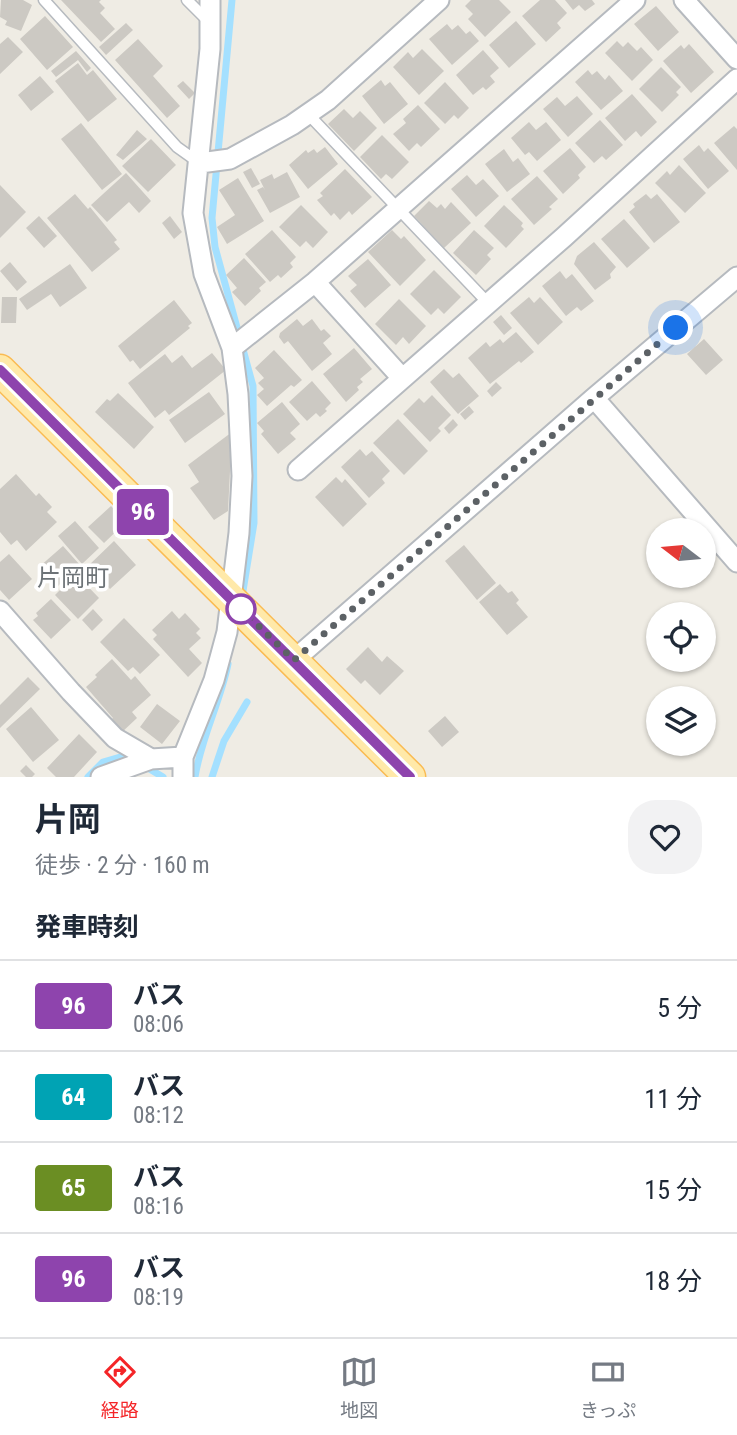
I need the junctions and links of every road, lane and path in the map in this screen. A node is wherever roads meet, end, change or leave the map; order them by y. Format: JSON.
{"nodes":[{"id":1,"x":44,"y":0,"type":"edge"},
{"id":2,"x":187,"y":0,"type":"edge"},
{"id":3,"x":210,"y":0,"type":"edge"},
{"id":4,"x":439,"y":0,"type":"edge"},
{"id":5,"x":635,"y":0,"type":"edge"},
{"id":6,"x":684,"y":0,"type":"edge"},
{"id":7,"x":210,"y":22,"type":"junction"},
{"id":8,"x":737,"y":59,"type":"edge"},
{"id":9,"x":737,"y":79,"type":"edge"},
{"id":10,"x":308,"y":114,"type":"junction"},
{"id":11,"x":200,"y":163,"type":"junction"},
{"id":12,"x":398,"y":209,"type":"junction"},
{"id":13,"x":737,"y":276,"type":"edge"},
{"id":14,"x":315,"y":282,"type":"junction"},
{"id":15,"x":488,"y":303,"type":"junction"},
{"id":16,"x":232,"y":348,"type":"junction"},
{"id":17,"x":0,"y":370,"type":"edge"},
{"id":18,"x":402,"y":378,"type":"junction"},
{"id":19,"x":594,"y":397,"type":"junction"},
{"id":20,"x":298,"y":470,"type":"dead end"},
{"id":21,"x":737,"y":562,"type":"edge"},
{"id":22,"x":230,"y":598,"type":"junction"},
{"id":23,"x":0,"y":611,"type":"edge"},
{"id":24,"x":294,"y":660,"type":"junction"},
{"id":25,"x":183,"y":757,"type":"junction"},
{"id":26,"x":151,"y":759,"type":"junction"},
{"id":27,"x":101,"y":777,"type":"edge"},
{"id":28,"x":183,"y":777,"type":"edge"},
{"id":29,"x":410,"y":777,"type":"edge"}],
"edges":[{"from":1,"to":11,"type":"lane"},
{"from":2,"to":7,"type":"lane"},
{"from":3,"to":7,"type":"street"},
{"from":4,"to":10,"type":"street"},
{"from":5,"to":12,"type":"street"},
{"from":6,"to":8,"type":"street"},
{"from":7,"to":11,"type":"street"},
{"from":9,"to":15,"type":"street"},
{"from":10,"to":11,"type":"street"},
{"from":10,"to":12,"type":"lane"},
{"from":11,"to":16,"type":"street"},
{"from":12,"to":14,"type":"street"},
{"from":12,"to":15,"type":"lane"},
{"from":13,"to":19,"type":"street"},
{"from":14,"to":16,"type":"street"},
{"from":14,"to":18,"type":"street"},
{"from":15,"to":18,"type":"street"},
{"from":16,"to":22,"type":"street"},
{"from":17,"to":22,"type":"main road"},
{"from":18,"to":20,"type":"street"},
{"from":19,"to":21,"type":"street"},
{"from":19,"to":24,"type":"street"},
{"from":22,"to":24,"type":"main road"},
{"from":22,"to":25,"type":"street"},
{"from":23,"to":26,"type":"street"},
{"from":24,"to":29,"type":"main road"},
{"from":25,"to":26,"type":"street"},
{"from":25,"to":28,"type":"street"},
{"from":26,"to":27,"type":"street"}]}
